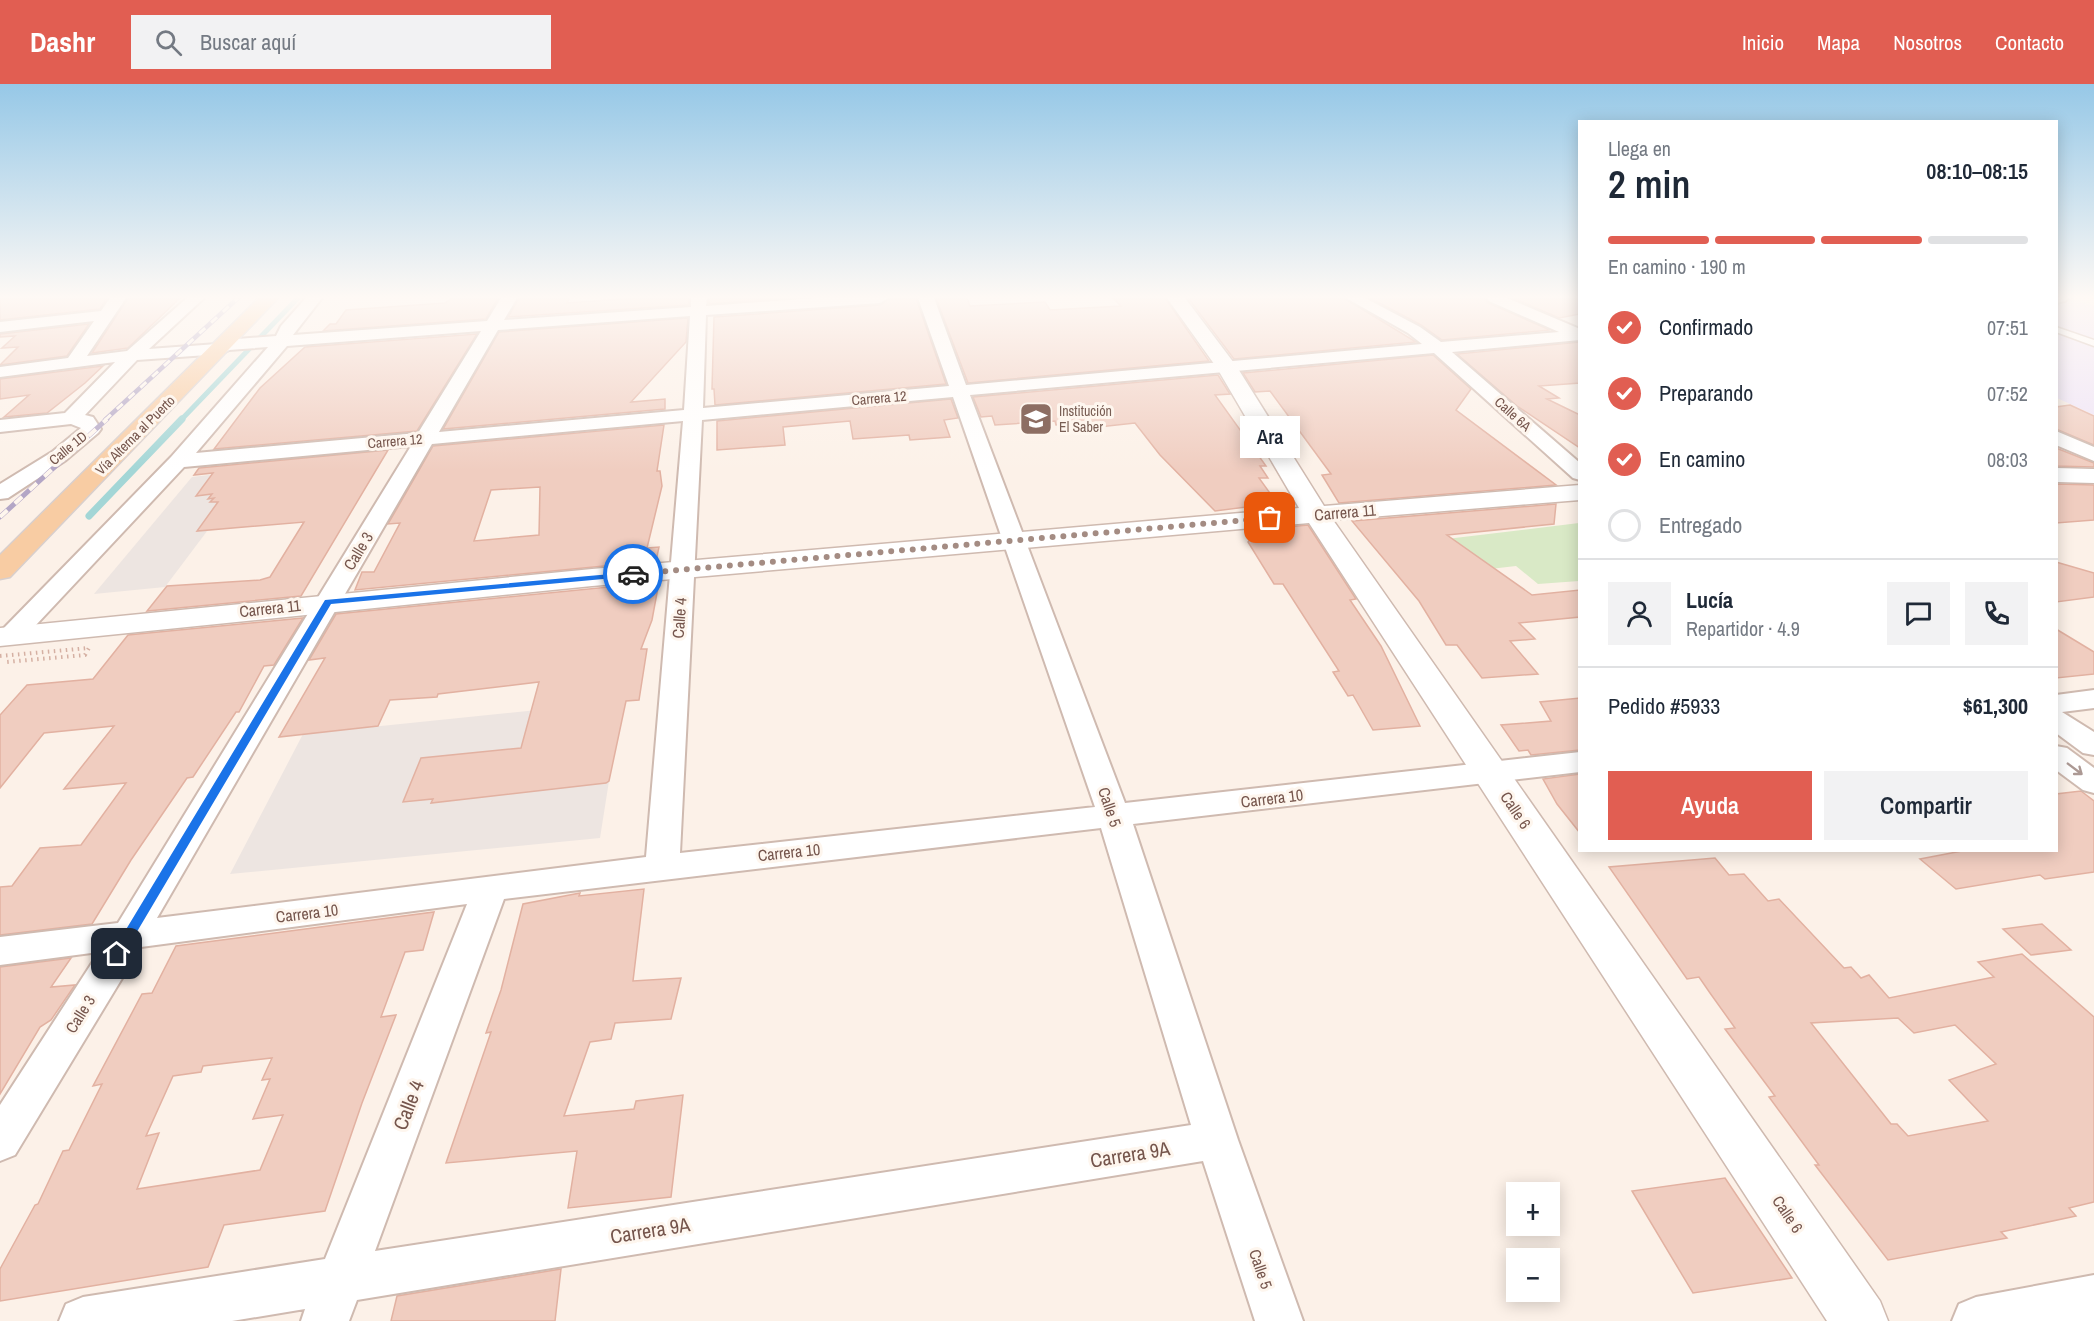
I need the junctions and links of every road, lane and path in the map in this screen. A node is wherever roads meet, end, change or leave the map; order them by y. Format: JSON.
{"nodes":[{"id":1,"x":78,"y":356,"type":"edge"},
{"id":2,"x":132,"y":356,"type":"joint"},
{"id":3,"x":214,"y":356,"type":"edge"},
{"id":4,"x":263,"y":356,"type":"edge"},
{"id":5,"x":476,"y":356,"type":"edge"},
{"id":6,"x":696,"y":356,"type":"edge"},
{"id":7,"x":946,"y":356,"type":"edge"},
{"id":8,"x":1219,"y":356,"type":"edge"},
{"id":9,"x":1360,"y":356,"type":"edge"},
{"id":10,"x":1447,"y":356,"type":"edge"},
{"id":11,"x":73,"y":363,"type":"junction"},
{"id":12,"x":1227,"y":367,"type":"junction"},
{"id":13,"x":0,"y":372,"type":"edge"},
{"id":14,"x":959,"y":391,"type":"junction"},
{"id":15,"x":693,"y":414,"type":"junction"},
{"id":16,"x":71,"y":418,"type":"junction"},
{"id":17,"x":0,"y":426,"type":"edge"},
{"id":18,"x":2058,"y":438,"type":"edge"},
{"id":19,"x":426,"y":439,"type":"junction"},
{"id":20,"x":2094,"y":455,"type":"edge"},
{"id":21,"x":178,"y":461,"type":"junction"},
{"id":22,"x":1578,"y":472,"type":"edge"},
{"id":23,"x":2058,"y":475,"type":"edge"},
{"id":24,"x":2094,"y":476,"type":"edge"},
{"id":25,"x":1578,"y":492,"type":"edge"},
{"id":26,"x":0,"y":494,"type":"edge"},
{"id":27,"x":1316,"y":514,"type":"junction"},
{"id":28,"x":1012,"y":540,"type":"junction"},
{"id":29,"x":682,"y":570,"type":"junction"},
{"id":30,"x":0,"y":571,"type":"edge"},
{"id":31,"x":328,"y":602,"type":"junction"},
{"id":32,"x":4,"y":648,"type":"edge"},
{"id":33,"x":2094,"y":699,"type":"edge"},
{"id":34,"x":2058,"y":704,"type":"edge"},
{"id":35,"x":2058,"y":720,"type":"edge"},
{"id":36,"x":2094,"y":746,"type":"edge"},
{"id":37,"x":2058,"y":756,"type":"edge"},
{"id":38,"x":1578,"y":762,"type":"edge"},
{"id":39,"x":1491,"y":772,"type":"junction"},
{"id":40,"x":2094,"y":783,"type":"edge"},
{"id":41,"x":1114,"y":816,"type":"junction"},
{"id":42,"x":662,"y":867,"type":"junction"},
{"id":43,"x":490,"y":889,"type":"junction"},
{"id":44,"x":129,"y":935,"type":"junction"},
{"id":45,"x":0,"y":951,"type":"edge"},
{"id":46,"x":1217,"y":1140,"type":"junction"},
{"id":47,"x":0,"y":1142,"type":"edge"},
{"id":48,"x":342,"y":1278,"type":"junction"},
{"id":49,"x":2094,"y":1299,"type":"edge"},
{"id":50,"x":83,"y":1321,"type":"edge"},
{"id":51,"x":325,"y":1321,"type":"edge"},
{"id":52,"x":1279,"y":1321,"type":"edge"},
{"id":53,"x":1860,"y":1321,"type":"edge"},
{"id":54,"x":1976,"y":1321,"type":"edge"}],
"edges":[{"from":1,"to":11,"type":"street"},
{"from":2,"to":11,"type":"street"},
{"from":2,"to":16,"type":"street","name":"Calle 1D"},
{"from":3,"to":30,"type":"main road","name":"Vía Alterna al Puerto"},
{"from":4,"to":21,"type":"street"},
{"from":5,"to":19,"type":"street","name":"Calle 3"},
{"from":6,"to":15,"type":"street","name":"Calle 4"},
{"from":7,"to":14,"type":"street","name":"Calle 5"},
{"from":8,"to":12,"type":"street","name":"Calle 6"},
{"from":9,"to":12,"type":"street","name":"Carrera 12"},
{"from":10,"to":22,"type":"street","name":"Calle 6A"},
{"from":11,"to":13,"type":"street"},
{"from":12,"to":14,"type":"street","name":"Carrera 12"},
{"from":12,"to":27,"type":"street","name":"Calle 6"},
{"from":14,"to":15,"type":"street","name":"Carrera 12"},
{"from":14,"to":28,"type":"street","name":"Calle 5"},
{"from":15,"to":19,"type":"street","name":"Carrera 12"},
{"from":15,"to":29,"type":"street","name":"Calle 4"},
{"from":16,"to":17,"type":"street"},
{"from":16,"to":26,"type":"street","name":"Calle 1D"},
{"from":18,"to":20,"type":"street"},
{"from":19,"to":21,"type":"street","name":"Carrera 12"},
{"from":19,"to":31,"type":"street","name":"Calle 3"},
{"from":21,"to":32,"type":"street"},
{"from":23,"to":24,"type":"street"},
{"from":25,"to":27,"type":"street","name":"Carrera 11"},
{"from":27,"to":28,"type":"street","name":"Carrera 11"},
{"from":27,"to":39,"type":"street","name":"Calle 6"},
{"from":28,"to":29,"type":"street","name":"Carrera 11"},
{"from":28,"to":41,"type":"street","name":"Calle 5"},
{"from":29,"to":31,"type":"street","name":"Carrera 11"},
{"from":29,"to":42,"type":"street","name":"Calle 4"},
{"from":31,"to":32,"type":"street","name":"Carrera 11"},
{"from":31,"to":44,"type":"street","name":"Calle 3"},
{"from":32,"to":32,"type":"path","bridge":true},
{"from":33,"to":34,"type":"street"},
{"from":35,"to":36,"type":"street"},
{"from":37,"to":40,"type":"street","one_way":true},
{"from":38,"to":39,"type":"street","name":"Carrera 10"},
{"from":39,"to":41,"type":"street","name":"Carrera 10"},
{"from":39,"to":53,"type":"street","name":"Calle 6"},
{"from":41,"to":42,"type":"street","name":"Carrera 10"},
{"from":41,"to":46,"type":"street","name":"Calle 5"},
{"from":42,"to":43,"type":"street","name":"Carrera 10"},
{"from":43,"to":44,"type":"street","name":"Carrera 10"},
{"from":43,"to":48,"type":"street","name":"Calle 4"},
{"from":44,"to":45,"type":"street","name":"Carrera 10"},
{"from":44,"to":47,"type":"street","name":"Calle 3"},
{"from":46,"to":48,"type":"street","name":"Carrera 9A"},
{"from":46,"to":52,"type":"street","name":"Calle 5"},
{"from":48,"to":50,"type":"street","name":"Carrera 9A"},
{"from":48,"to":51,"type":"street","name":"Calle 4"},
{"from":49,"to":54,"type":"street"}]}
